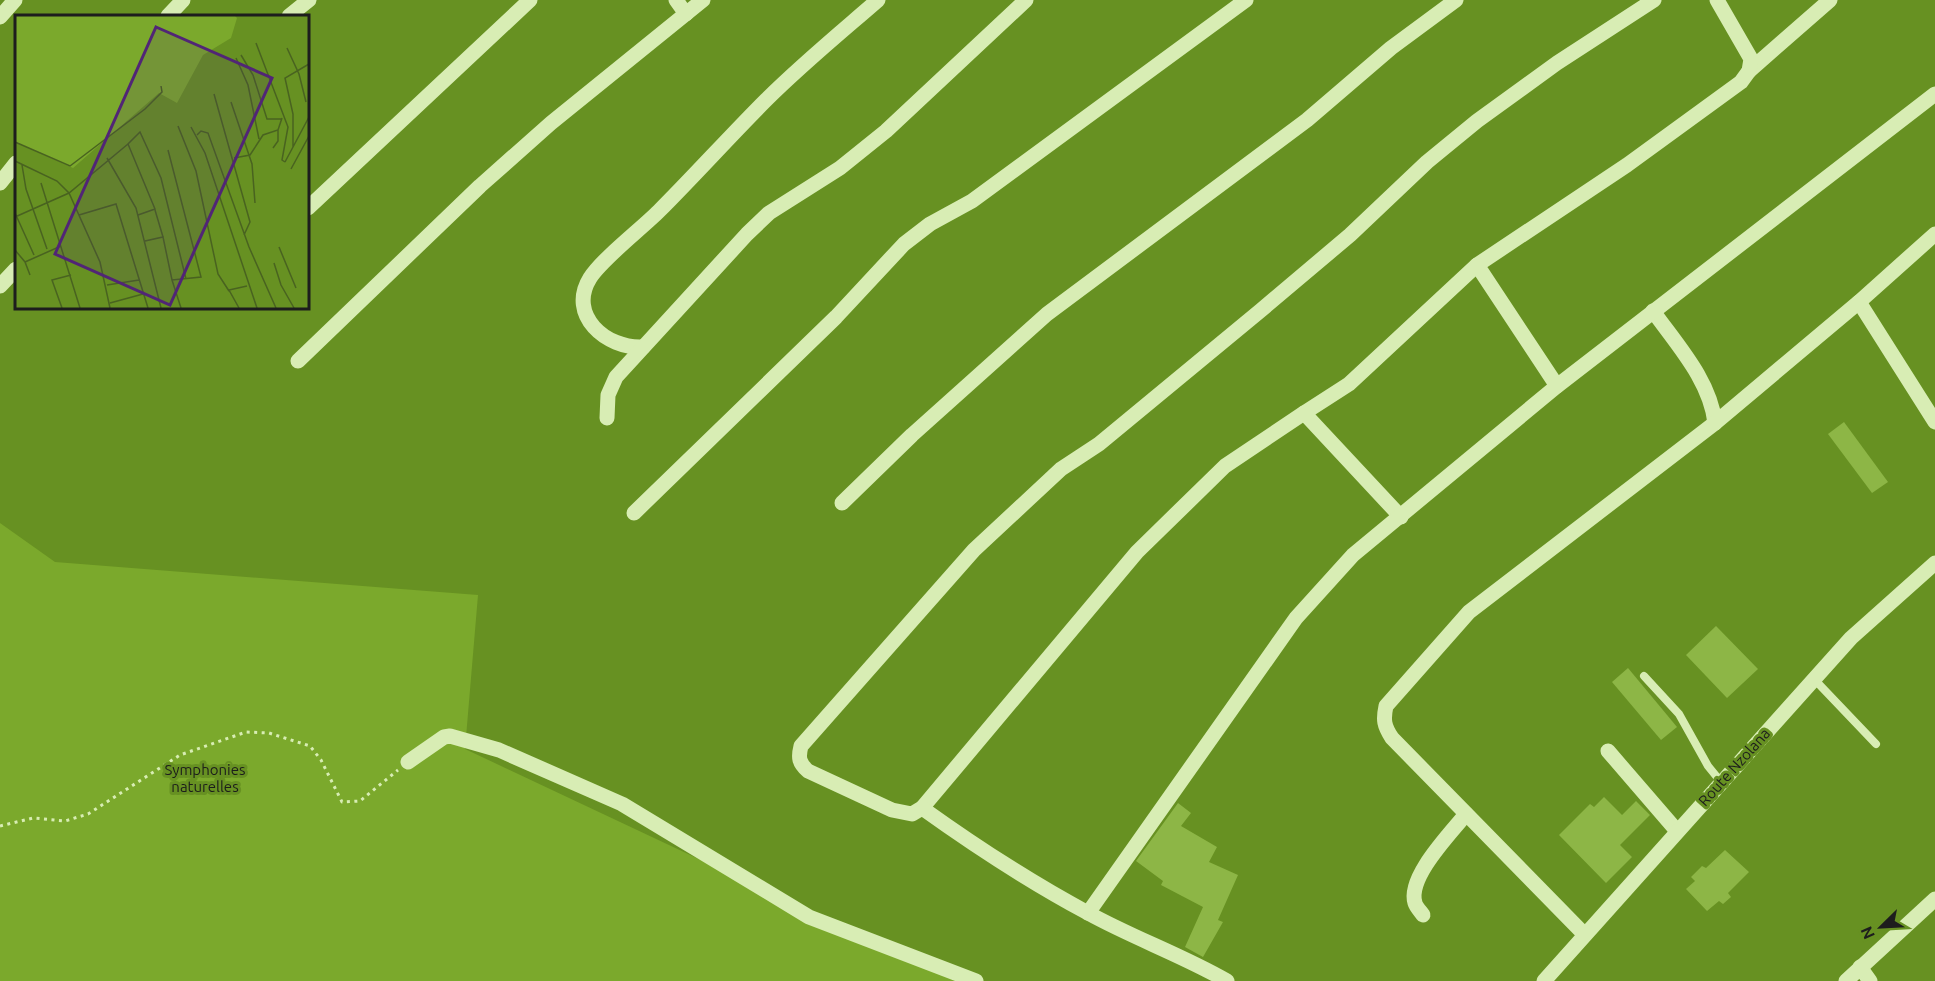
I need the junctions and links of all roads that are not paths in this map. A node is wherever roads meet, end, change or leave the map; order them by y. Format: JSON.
{"nodes":[{"id":1,"x":15,"y":0,"type":"edge"},
{"id":2,"x":183,"y":0,"type":"edge"},
{"id":3,"x":309,"y":0,"type":"edge"},
{"id":4,"x":530,"y":0,"type":"edge"},
{"id":5,"x":676,"y":0,"type":"edge"},
{"id":6,"x":703,"y":0,"type":"edge"},
{"id":7,"x":878,"y":0,"type":"edge"},
{"id":8,"x":1026,"y":0,"type":"edge"},
{"id":9,"x":1246,"y":0,"type":"edge"},
{"id":10,"x":1456,"y":0,"type":"edge"},
{"id":11,"x":1654,"y":0,"type":"edge"},
{"id":12,"x":1717,"y":0,"type":"edge"},
{"id":13,"x":1830,"y":0,"type":"edge"},
{"id":14,"x":686,"y":14,"type":"junction"},
{"id":15,"x":169,"y":15,"type":"edge"},
{"id":16,"x":290,"y":15,"type":"edge"},
{"id":17,"x":0,"y":17,"type":"edge"},
{"id":18,"x":1749,"y":71,"type":"junction"},
{"id":19,"x":1935,"y":94,"type":"edge"},
{"id":20,"x":15,"y":164,"type":"edge"},
{"id":21,"x":0,"y":183,"type":"edge"},
{"id":22,"x":309,"y":207,"type":"edge"},
{"id":23,"x":1935,"y":234,"type":"edge"},
{"id":24,"x":1477,"y":265,"type":"junction"},
{"id":25,"x":15,"y":270,"type":"edge"},
{"id":26,"x":0,"y":286,"type":"edge"},
{"id":27,"x":1859,"y":302,"type":"junction"},
{"id":28,"x":1653,"y":311,"type":"junction"},
{"id":29,"x":643,"y":347,"type":"junction"},
{"id":30,"x":298,"y":361,"type":"dead end"},
{"id":31,"x":1557,"y":386,"type":"junction"},
{"id":32,"x":1304,"y":413,"type":"junction"},
{"id":33,"x":607,"y":418,"type":"dead end"},
{"id":34,"x":1935,"y":422,"type":"edge"},
{"id":35,"x":1715,"y":423,"type":"junction"},
{"id":36,"x":842,"y":503,"type":"dead end"},
{"id":37,"x":634,"y":513,"type":"dead end"},
{"id":38,"x":1401,"y":517,"type":"junction"},
{"id":39,"x":1935,"y":563,"type":"edge"},
{"id":40,"x":1644,"y":676,"type":"dead end"},
{"id":41,"x":1814,"y":679,"type":"junction"},
{"id":42,"x":1876,"y":744,"type":"dead end"},
{"id":43,"x":1608,"y":751,"type":"dead end"},
{"id":44,"x":408,"y":762,"type":"road end"},
{"id":45,"x":1721,"y":782,"type":"junction"},
{"id":46,"x":922,"y":808,"type":"junction"},
{"id":47,"x":1467,"y":814,"type":"junction"},
{"id":48,"x":1677,"y":831,"type":"junction"},
{"id":49,"x":1935,"y":899,"type":"edge"},
{"id":50,"x":1089,"y":914,"type":"junction"},
{"id":51,"x":1423,"y":915,"type":"dead end"},
{"id":52,"x":1584,"y":934,"type":"junction"},
{"id":53,"x":1860,"y":968,"type":"junction"},
{"id":54,"x":976,"y":981,"type":"edge"},
{"id":55,"x":1227,"y":981,"type":"edge"},
{"id":56,"x":1544,"y":981,"type":"edge"},
{"id":57,"x":1846,"y":981,"type":"edge"},
{"id":58,"x":1870,"y":981,"type":"edge"}],
"edges":[{"from":1,"to":17,"type":"street"},
{"from":2,"to":15,"type":"street"},
{"from":3,"to":16,"type":"street"},
{"from":4,"to":22,"type":"street"},
{"from":5,"to":14,"type":"street"},
{"from":6,"to":14,"type":"street"},
{"from":7,"to":29,"type":"street"},
{"from":8,"to":29,"type":"street"},
{"from":9,"to":37,"type":"street"},
{"from":10,"to":36,"type":"street"},
{"from":11,"to":46,"type":"street"},
{"from":12,"to":18,"type":"street"},
{"from":13,"to":18,"type":"street"},
{"from":14,"to":30,"type":"street"},
{"from":18,"to":24,"type":"street"},
{"from":19,"to":28,"type":"street"},
{"from":20,"to":21,"type":"street"},
{"from":23,"to":27,"type":"street"},
{"from":24,"to":31,"type":"street"},
{"from":24,"to":32,"type":"street"},
{"from":25,"to":26,"type":"street"},
{"from":27,"to":34,"type":"street"},
{"from":27,"to":35,"type":"street"},
{"from":28,"to":31,"type":"street"},
{"from":28,"to":35,"type":"street"},
{"from":29,"to":33,"type":"street"},
{"from":31,"to":38,"type":"street"},
{"from":32,"to":38,"type":"street"},
{"from":32,"to":46,"type":"street"},
{"from":35,"to":47,"type":"street"},
{"from":38,"to":50,"type":"street"},
{"from":39,"to":41,"type":"street","name":"Route Nzolana"},
{"from":40,"to":45,"type":"lane"},
{"from":41,"to":42,"type":"lane"},
{"from":41,"to":45,"type":"street","name":"Route Nzolana"},
{"from":43,"to":48,"type":"street"},
{"from":44,"to":54,"type":"street"},
{"from":45,"to":48,"type":"street","name":"Route Nzolana"},
{"from":46,"to":50,"type":"street"},
{"from":47,"to":51,"type":"street"},
{"from":47,"to":52,"type":"street"},
{"from":48,"to":52,"type":"street","name":"Route Nzolana"},
{"from":49,"to":53,"type":"street"},
{"from":50,"to":55,"type":"street"},
{"from":52,"to":56,"type":"street","name":"Route Nzolana"},
{"from":53,"to":57,"type":"street"},
{"from":53,"to":58,"type":"street"}]}
